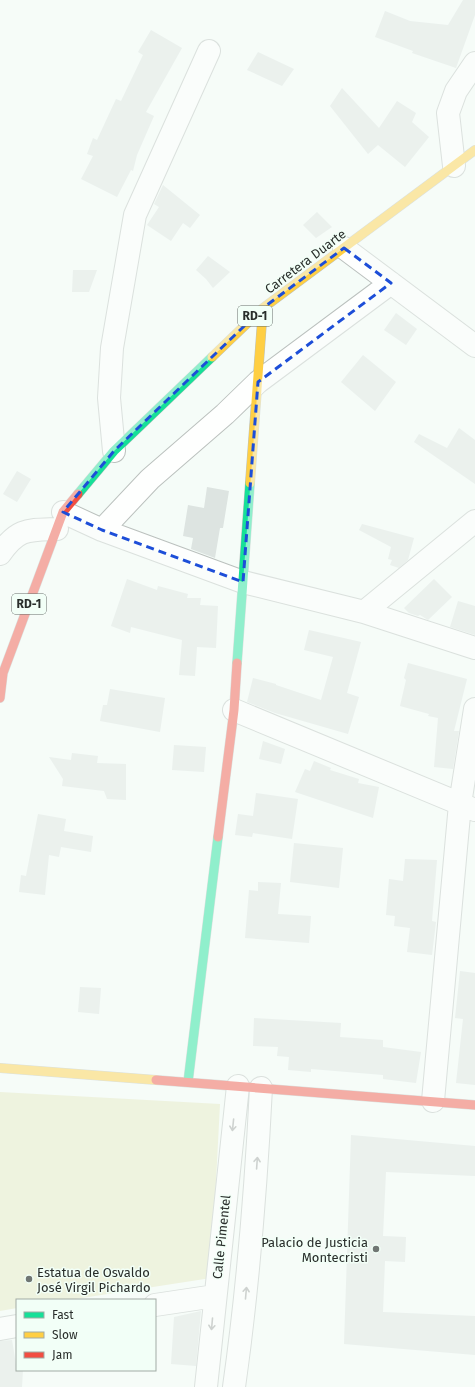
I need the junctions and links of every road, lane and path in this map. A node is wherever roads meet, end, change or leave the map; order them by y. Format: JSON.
{"nodes":[{"id":1,"x":209,"y":51,"type":"dead end"},
{"id":2,"x":475,"y":63,"type":"edge"},
{"id":3,"x":475,"y":150,"type":"edge"},
{"id":4,"x":454,"y":166,"type":"junction"},
{"id":5,"x":344,"y":248,"type":"junction"},
{"id":6,"x":391,"y":283,"type":"junction"},
{"id":7,"x":263,"y":308,"type":"junction"},
{"id":8,"x":475,"y":346,"type":"edge"},
{"id":9,"x":258,"y":382,"type":"junction"},
{"id":10,"x":114,"y":451,"type":"junction"},
{"id":11,"x":60,"y":521,"type":"junction"},
{"id":12,"x":475,"y":521,"type":"edge"},
{"id":13,"x":102,"y":530,"type":"junction"},
{"id":14,"x":0,"y":554,"type":"edge"},
{"id":15,"x":243,"y":582,"type":"junction"},
{"id":16,"x":364,"y":612,"type":"junction"},
{"id":17,"x":475,"y":648,"type":"edge"},
{"id":18,"x":0,"y":698,"type":"edge"},
{"id":19,"x":475,"y":709,"type":"edge"},
{"id":20,"x":234,"y":710,"type":"junction"},
{"id":21,"x":468,"y":807,"type":"edge"},
{"id":22,"x":0,"y":1068,"type":"edge"},
{"id":23,"x":188,"y":1082,"type":"junction"},
{"id":24,"x":238,"y":1086,"type":"junction"},
{"id":25,"x":261,"y":1088,"type":"junction"},
{"id":26,"x":433,"y":1101,"type":"junction"},
{"id":27,"x":475,"y":1105,"type":"edge"},
{"id":28,"x":214,"y":1296,"type":"junction"},
{"id":29,"x":156,"y":1305,"type":"edge"},
{"id":30,"x":16,"y":1326,"type":"edge"},
{"id":31,"x":0,"y":1329,"type":"edge"},
{"id":32,"x":206,"y":1387,"type":"edge"},
{"id":33,"x":234,"y":1387,"type":"edge"}],
"edges":[{"from":1,"to":10,"type":"street"},
{"from":2,"to":4,"type":"street"},
{"from":3,"to":4,"type":"street","name":"Carretera Duarte","number":"RD-1"},
{"from":4,"to":5,"type":"street","name":"Carretera Duarte","number":"RD-1"},
{"from":5,"to":6,"type":"street"},
{"from":5,"to":7,"type":"street","name":"Carretera Duarte","number":"RD-1"},
{"from":6,"to":8,"type":"street"},
{"from":6,"to":9,"type":"street"},
{"from":7,"to":9,"type":"street"},
{"from":7,"to":10,"type":"street","name":"Carretera Duarte","number":"RD-1"},
{"from":9,"to":13,"type":"street"},
{"from":9,"to":15,"type":"street"},
{"from":10,"to":11,"type":"street","name":"Carretera Duarte","number":"RD-1"},
{"from":11,"to":13,"type":"street"},
{"from":11,"to":14,"type":"street"},
{"from":11,"to":18,"type":"street","number":"RD-1"},
{"from":12,"to":16,"type":"street"},
{"from":13,"to":15,"type":"street"},
{"from":15,"to":16,"type":"street"},
{"from":15,"to":20,"type":"street"},
{"from":16,"to":17,"type":"street"},
{"from":19,"to":21,"type":"street"},
{"from":20,"to":21,"type":"street"},
{"from":20,"to":23,"type":"street"},
{"from":21,"to":26,"type":"street"},
{"from":22,"to":23,"type":"street"},
{"from":23,"to":24,"type":"street"},
{"from":24,"to":25,"type":"street"},
{"from":24,"to":28,"type":"street","name":"Calle Pimentel","one_way":true},
{"from":25,"to":26,"type":"street"},
{"from":33,"to":25,"type":"street","one_way":true},
{"from":26,"to":27,"type":"street"},
{"from":28,"to":29,"type":"street"},
{"from":28,"to":32,"type":"street","name":"Calle Pimentel","one_way":true},
{"from":30,"to":31,"type":"street"}]}
